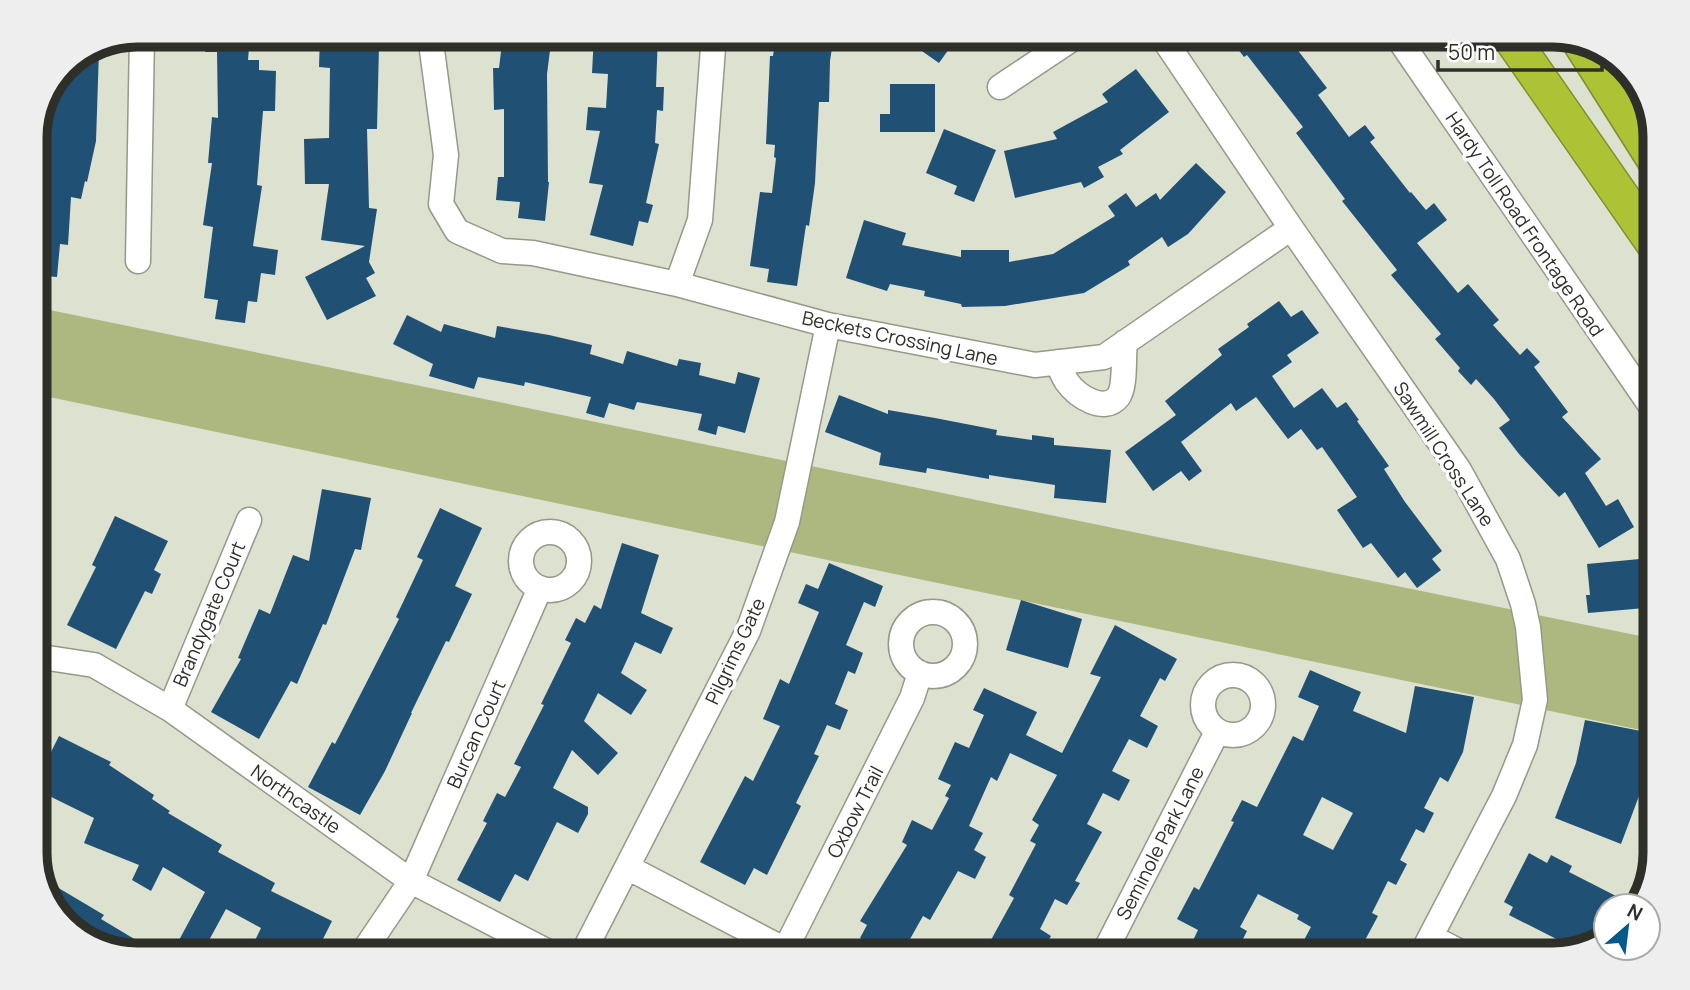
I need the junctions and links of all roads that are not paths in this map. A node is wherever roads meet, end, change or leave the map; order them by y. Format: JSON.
{"nodes":[{"id":1,"x":142,"y":47,"type":"edge"},
{"id":2,"x":432,"y":47,"type":"edge"},
{"id":3,"x":713,"y":47,"type":"edge"},
{"id":4,"x":1060,"y":47,"type":"edge"},
{"id":5,"x":1169,"y":47,"type":"edge"},
{"id":6,"x":1403,"y":47,"type":"edge"},
{"id":7,"x":1518,"y":47,"type":"edge"},
{"id":8,"x":1588,"y":55,"type":"edge"},
{"id":9,"x":1000,"y":87,"type":"dead end"},
{"id":10,"x":1643,"y":142,"type":"edge"},
{"id":11,"x":1643,"y":227,"type":"edge"},
{"id":12,"x":1291,"y":228,"type":"junction"},
{"id":13,"x":138,"y":261,"type":"dead end"},
{"id":14,"x":677,"y":284,"type":"junction"},
{"id":15,"x":828,"y":325,"type":"junction"},
{"id":16,"x":1125,"y":342,"type":"junction"},
{"id":17,"x":1058,"y":362,"type":"junction"},
{"id":18,"x":1643,"y":395,"type":"edge"},
{"id":19,"x":248,"y":520,"type":"dead end"},
{"id":20,"x":540,"y":588,"type":"dead end"},
{"id":21,"x":47,"y":658,"type":"edge"},
{"id":22,"x":920,"y":673,"type":"dead end"},
{"id":23,"x":170,"y":709,"type":"junction"},
{"id":24,"x":1217,"y":732,"type":"dead end"},
{"id":25,"x":627,"y":867,"type":"junction"},
{"id":26,"x":411,"y":881,"type":"junction"},
{"id":27,"x":369,"y":943,"type":"edge"},
{"id":28,"x":531,"y":943,"type":"edge"},
{"id":29,"x":588,"y":943,"type":"edge"},
{"id":30,"x":773,"y":943,"type":"edge"},
{"id":31,"x":794,"y":943,"type":"edge"},
{"id":32,"x":1108,"y":943,"type":"edge"},
{"id":33,"x":1428,"y":943,"type":"edge"}],
"edges":[{"from":1,"to":13,"type":"street"},
{"from":2,"to":14,"type":"street","name":"Beckets Crossing Lane"},
{"from":3,"to":14,"type":"street"},
{"from":4,"to":9,"type":"street"},
{"from":5,"to":12,"type":"street","name":"Sawmill Cross Lane"},
{"from":6,"to":18,"type":"street","name":"Hardy Toll Road Frontage Road"},
{"from":7,"to":11,"type":"highway"},
{"from":8,"to":10,"type":"highway"},
{"from":12,"to":16,"type":"street","name":"Beckets Crossing Lane"},
{"from":12,"to":33,"type":"street","name":"Sawmill Cross Lane"},
{"from":14,"to":15,"type":"street","name":"Beckets Crossing Lane"},
{"from":15,"to":17,"type":"street","name":"Beckets Crossing Lane"},
{"from":15,"to":25,"type":"street","name":"Pilgrims Gate"},
{"from":16,"to":17,"type":"street","name":"Beckets Crossing Lane"},
{"from":16,"to":17,"type":"street"},
{"from":19,"to":23,"type":"street","name":"Brandygate Court"},
{"from":20,"to":26,"type":"street","name":"Burcan Court"},
{"from":21,"to":23,"type":"street","name":"Northcastle"},
{"from":22,"to":31,"type":"street","name":"Oxbow Trail"},
{"from":23,"to":26,"type":"street","name":"Northcastle"},
{"from":24,"to":32,"type":"street","name":"Seminole Park Lane"},
{"from":25,"to":29,"type":"street","name":"Pilgrims Gate"},
{"from":25,"to":30,"type":"street"},
{"from":26,"to":27,"type":"street","name":"Burcan Court"},
{"from":26,"to":28,"type":"street","name":"Northcastle"}]}
